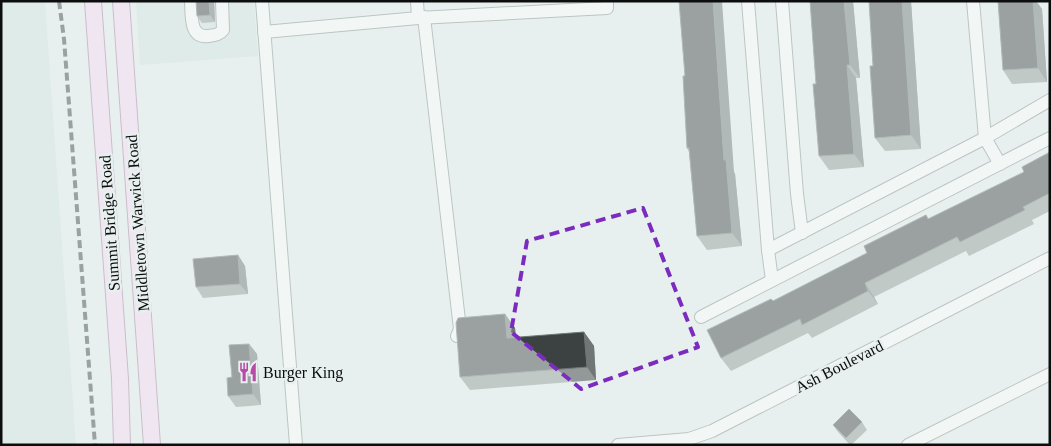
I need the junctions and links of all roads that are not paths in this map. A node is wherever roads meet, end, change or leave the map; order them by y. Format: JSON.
{"nodes":[{"id":1,"x":93,"y":1,"type":"edge"},
{"id":2,"x":120,"y":1,"type":"edge"},
{"id":3,"x":191,"y":1,"type":"edge"},
{"id":4,"x":222,"y":1,"type":"edge"},
{"id":5,"x":262,"y":1,"type":"edge"},
{"id":6,"x":417,"y":1,"type":"edge"},
{"id":7,"x":607,"y":1,"type":"edge"},
{"id":8,"x":748,"y":1,"type":"edge"},
{"id":9,"x":782,"y":1,"type":"edge"},
{"id":10,"x":974,"y":1,"type":"edge"},
{"id":11,"x":422,"y":18,"type":"junction"},
{"id":12,"x":264,"y":32,"type":"junction"},
{"id":13,"x":1050,"y":100,"type":"edge"},
{"id":14,"x":985,"y":138,"type":"junction"},
{"id":15,"x":1050,"y":138,"type":"edge"},
{"id":16,"x":1000,"y":164,"type":"junction"},
{"id":17,"x":802,"y":233,"type":"junction"},
{"id":18,"x":768,"y":250,"type":"junction"},
{"id":19,"x":1050,"y":258,"type":"edge"},
{"id":20,"x":772,"y":280,"type":"junction"},
{"id":21,"x":701,"y":317,"type":"dead end"},
{"id":22,"x":457,"y":336,"type":"edge"},
{"id":23,"x":1050,"y":374,"type":"edge"},
{"id":24,"x":122,"y":445,"type":"edge"},
{"id":25,"x":152,"y":445,"type":"edge"},
{"id":26,"x":296,"y":445,"type":"edge"},
{"id":27,"x":618,"y":445,"type":"edge"},
{"id":28,"x":908,"y":445,"type":"edge"}],
"edges":[{"from":1,"to":24,"type":"main road","name":"Summit Bridge Road"},
{"from":2,"to":25,"type":"main road","name":"Middletown Warwick Road"},
{"from":3,"to":4,"type":"street"},
{"from":5,"to":12,"type":"street"},
{"from":6,"to":11,"type":"street"},
{"from":7,"to":11,"type":"street"},
{"from":8,"to":18,"type":"street"},
{"from":9,"to":17,"type":"street"},
{"from":10,"to":14,"type":"street"},
{"from":11,"to":12,"type":"street"},
{"from":11,"to":22,"type":"street"},
{"from":12,"to":26,"type":"street"},
{"from":13,"to":14,"type":"street"},
{"from":14,"to":16,"type":"street"},
{"from":14,"to":17,"type":"street"},
{"from":15,"to":16,"type":"street"},
{"from":16,"to":20,"type":"street"},
{"from":17,"to":18,"type":"street"},
{"from":18,"to":20,"type":"street"},
{"from":19,"to":27,"type":"street","name":"Ash Boulevard"},
{"from":20,"to":21,"type":"street"},
{"from":23,"to":28,"type":"street"}]}
